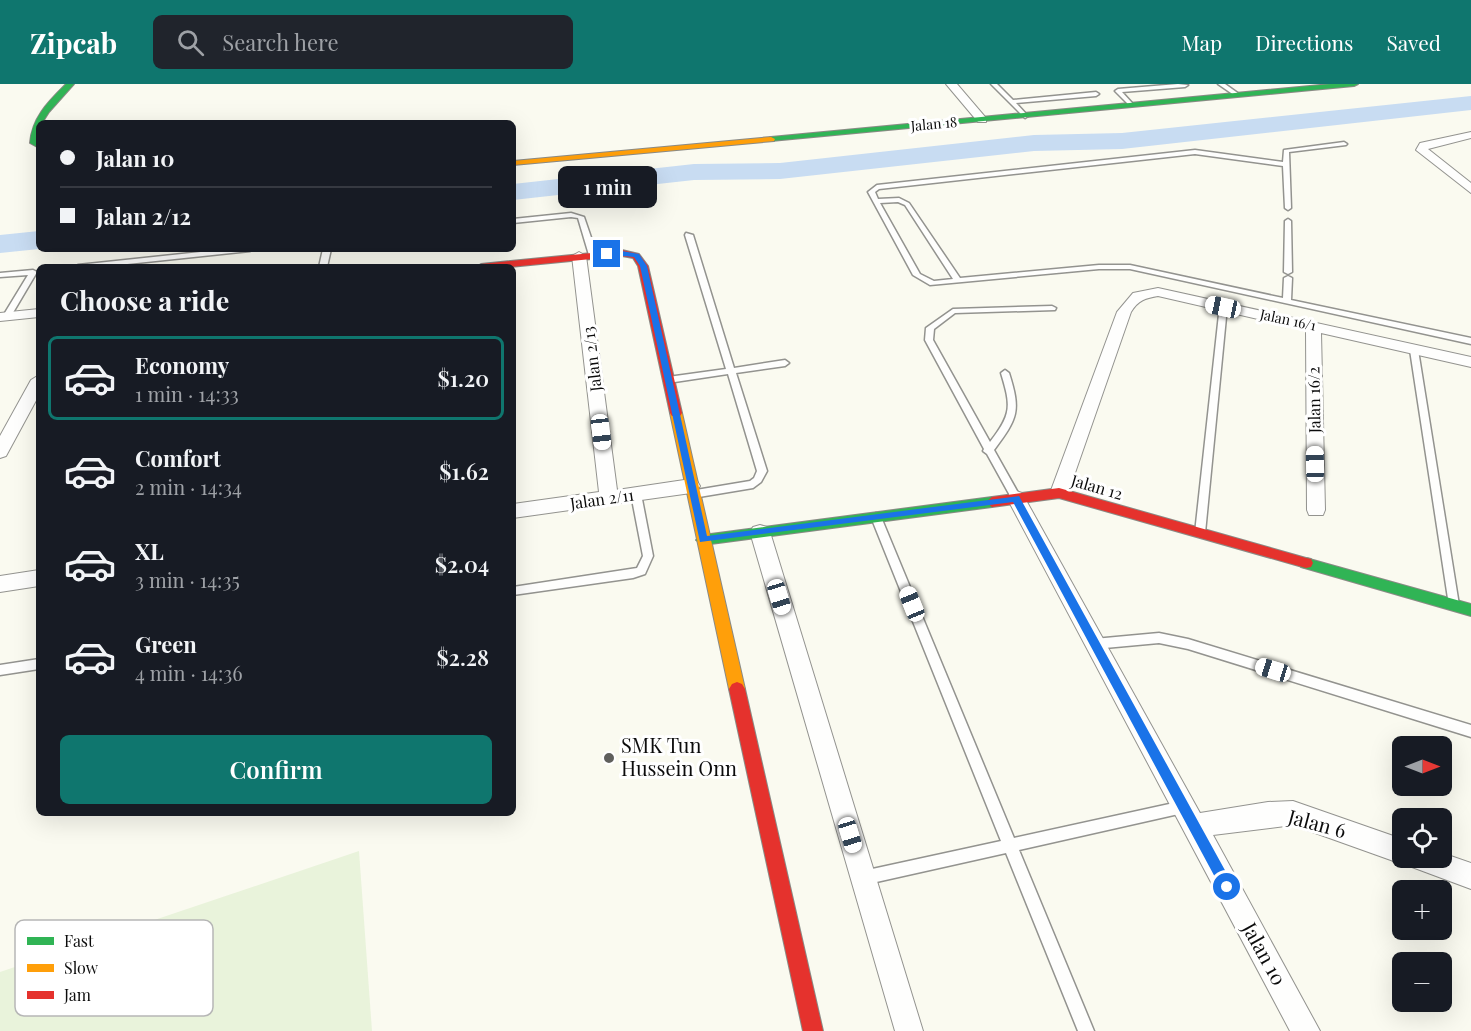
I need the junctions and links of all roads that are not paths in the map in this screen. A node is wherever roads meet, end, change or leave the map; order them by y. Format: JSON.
{"nodes":[{"id":1,"x":70,"y":84,"type":"edge"},
{"id":2,"x":951,"y":84,"type":"edge"},
{"id":3,"x":994,"y":84,"type":"edge"},
{"id":4,"x":1221,"y":84,"type":"edge"},
{"id":5,"x":1354,"y":84,"type":"edge"},
{"id":6,"x":1185,"y":85,"type":"edge"},
{"id":7,"x":1335,"y":85,"type":"edge"},
{"id":8,"x":1310,"y":86,"type":"edge"},
{"id":9,"x":1096,"y":94,"type":"dead end"},
{"id":10,"x":1236,"y":94,"type":"junction"},
{"id":11,"x":1011,"y":102,"type":"junction"},
{"id":12,"x":1130,"y":104,"type":"junction"},
{"id":13,"x":1025,"y":116,"type":"junction"},
{"id":14,"x":39,"y":120,"type":"edge"},
{"id":15,"x":982,"y":120,"type":"junction"},
{"id":16,"x":36,"y":124,"type":"edge"},
{"id":17,"x":1471,"y":135,"type":"edge"},
{"id":18,"x":1344,"y":144,"type":"dead end"},
{"id":19,"x":36,"y":145,"type":"edge"},
{"id":20,"x":516,"y":163,"type":"edge"},
{"id":21,"x":1286,"y":164,"type":"junction"},
{"id":22,"x":1471,"y":189,"type":"edge"},
{"id":23,"x":876,"y":201,"type":"junction"},
{"id":24,"x":1288,"y":208,"type":"dead end"},
{"id":25,"x":516,"y":221,"type":"edge"},
{"id":26,"x":1288,"y":221,"type":"dead end"},
{"id":27,"x":688,"y":236,"type":"dead end"},
{"id":28,"x":221,"y":252,"type":"edge"},
{"id":29,"x":586,"y":256,"type":"junction"},
{"id":30,"x":107,"y":264,"type":"edge"},
{"id":31,"x":514,"y":264,"type":"edge"},
{"id":32,"x":36,"y":271,"type":"edge"},
{"id":33,"x":0,"y":275,"type":"edge"},
{"id":34,"x":958,"y":281,"type":"junction"},
{"id":35,"x":1287,"y":301,"type":"junction"},
{"id":36,"x":1223,"y":307,"type":"junction"},
{"id":37,"x":1052,"y":308,"type":"dead end"},
{"id":38,"x":36,"y":313,"type":"edge"},
{"id":39,"x":3,"y":316,"type":"edge"},
{"id":40,"x":1313,"y":326,"type":"junction"},
{"id":41,"x":1471,"y":341,"type":"edge"},
{"id":42,"x":1414,"y":350,"type":"junction"},
{"id":43,"x":1471,"y":362,"type":"edge"},
{"id":44,"x":785,"y":363,"type":"dead end"},
{"id":45,"x":731,"y":371,"type":"junction"},
{"id":46,"x":1005,"y":373,"type":"dead end"},
{"id":47,"x":668,"y":380,"type":"junction"},
{"id":48,"x":36,"y":386,"type":"edge"},
{"id":49,"x":988,"y":451,"type":"junction"},
{"id":50,"x":0,"y":452,"type":"edge"},
{"id":51,"x":692,"y":490,"type":"junction"},
{"id":52,"x":1059,"y":493,"type":"junction"},
{"id":53,"x":636,"y":494,"type":"junction"},
{"id":54,"x":609,"y":498,"type":"junction"},
{"id":55,"x":1016,"y":498,"type":"junction"},
{"id":56,"x":1316,"y":510,"type":"dead end"},
{"id":57,"x":516,"y":511,"type":"edge"},
{"id":58,"x":876,"y":517,"type":"junction"},
{"id":59,"x":760,"y":532,"type":"junction"},
{"id":60,"x":1200,"y":533,"type":"junction"},
{"id":61,"x":704,"y":540,"type":"junction"},
{"id":62,"x":36,"y":578,"type":"edge"},
{"id":63,"x":0,"y":584,"type":"edge"},
{"id":64,"x":516,"y":591,"type":"edge"},
{"id":65,"x":1454,"y":606,"type":"junction"},
{"id":66,"x":1471,"y":610,"type":"edge"},
{"id":67,"x":1094,"y":644,"type":"junction"},
{"id":68,"x":36,"y":664,"type":"edge"},
{"id":69,"x":0,"y":670,"type":"edge"},
{"id":70,"x":1471,"y":730,"type":"edge"},
{"id":71,"x":1188,"y":816,"type":"junction"},
{"id":72,"x":1010,"y":844,"type":"junction"},
{"id":73,"x":1392,"y":848,"type":"edge"},
{"id":74,"x":1449,"y":868,"type":"edge"},
{"id":75,"x":1471,"y":876,"type":"edge"},
{"id":76,"x":863,"y":878,"type":"junction"},
{"id":77,"x":813,"y":1031,"type":"edge"},
{"id":78,"x":909,"y":1031,"type":"edge"},
{"id":79,"x":1086,"y":1031,"type":"edge"},
{"id":80,"x":1306,"y":1031,"type":"edge"}],
"edges":[{"from":1,"to":14,"type":"street"},
{"from":2,"to":15,"type":"street"},
{"from":3,"to":11,"type":"lane"},
{"from":4,"to":10,"type":"lane"},
{"from":5,"to":7,"type":"street","name":"Jalan 18"},
{"from":6,"to":12,"type":"lane"},
{"from":7,"to":8,"type":"street","name":"Jalan 18"},
{"from":8,"to":10,"type":"street","name":"Jalan 18"},
{"from":9,"to":11,"type":"lane"},
{"from":10,"to":12,"type":"street","name":"Jalan 18"},
{"from":11,"to":13,"type":"lane"},
{"from":12,"to":13,"type":"street","name":"Jalan 18"},
{"from":13,"to":15,"type":"street","name":"Jalan 18"},
{"from":15,"to":20,"type":"street","name":"Jalan 18"},
{"from":16,"to":19,"type":"street"},
{"from":17,"to":22,"type":"street"},
{"from":18,"to":21,"type":"lane"},
{"from":21,"to":23,"type":"lane"},
{"from":21,"to":24,"type":"lane"},
{"from":23,"to":34,"type":"lane"},
{"from":23,"to":34,"type":"lane"},
{"from":25,"to":29,"type":"lane"},
{"from":26,"to":35,"type":"lane"},
{"from":27,"to":45,"type":"lane"},
{"from":28,"to":30,"type":"lane"},
{"from":29,"to":31,"type":"street"},
{"from":29,"to":47,"type":"street"},
{"from":29,"to":54,"type":"street","name":"Jalan 2/13"},
{"from":32,"to":33,"type":"lane"},
{"from":32,"to":39,"type":"lane"},
{"from":34,"to":35,"type":"lane"},
{"from":35,"to":41,"type":"lane"},
{"from":36,"to":40,"type":"street","name":"Jalan 16/1"},
{"from":36,"to":52,"type":"street","name":"Jalan 16/1"},
{"from":36,"to":60,"type":"lane"},
{"from":37,"to":49,"type":"lane"},
{"from":38,"to":39,"type":"street"},
{"from":40,"to":42,"type":"street","name":"Jalan 16/1"},
{"from":40,"to":56,"type":"street","name":"Jalan 16/2"},
{"from":42,"to":43,"type":"street","name":"Jalan 16/1"},
{"from":42,"to":65,"type":"lane"},
{"from":44,"to":45,"type":"lane"},
{"from":45,"to":47,"type":"lane"},
{"from":45,"to":51,"type":"lane"},
{"from":46,"to":49,"type":"lane"},
{"from":47,"to":51,"type":"street"},
{"from":48,"to":50,"type":"street"},
{"from":49,"to":55,"type":"lane"},
{"from":51,"to":53,"type":"street","name":"Jalan 2/11"},
{"from":51,"to":61,"type":"street"},
{"from":52,"to":55,"type":"street","name":"Jalan 12"},
{"from":52,"to":60,"type":"street","name":"Jalan 12"},
{"from":53,"to":54,"type":"street","name":"Jalan 2/11"},
{"from":53,"to":64,"type":"lane"},
{"from":54,"to":57,"type":"street","name":"Jalan 2/11"},
{"from":55,"to":58,"type":"street","name":"Jalan 12"},
{"from":55,"to":67,"type":"street","name":"Jalan 10"},
{"from":58,"to":59,"type":"street","name":"Jalan 12"},
{"from":58,"to":72,"type":"lane"},
{"from":59,"to":61,"type":"street","name":"Jalan 12"},
{"from":59,"to":76,"type":"street"},
{"from":60,"to":65,"type":"street","name":"Jalan 12"},
{"from":61,"to":77,"type":"street"},
{"from":62,"to":63,"type":"street"},
{"from":65,"to":66,"type":"street","name":"Jalan 12"},
{"from":67,"to":70,"type":"lane"},
{"from":67,"to":71,"type":"street","name":"Jalan 10"},
{"from":68,"to":69,"type":"lane"},
{"from":71,"to":72,"type":"lane"},
{"from":71,"to":73,"type":"street","name":"Jalan 6"},
{"from":71,"to":80,"type":"street","name":"Jalan 10"},
{"from":72,"to":76,"type":"lane"},
{"from":72,"to":79,"type":"lane"},
{"from":74,"to":75,"type":"street"},
{"from":76,"to":78,"type":"street"}]}
